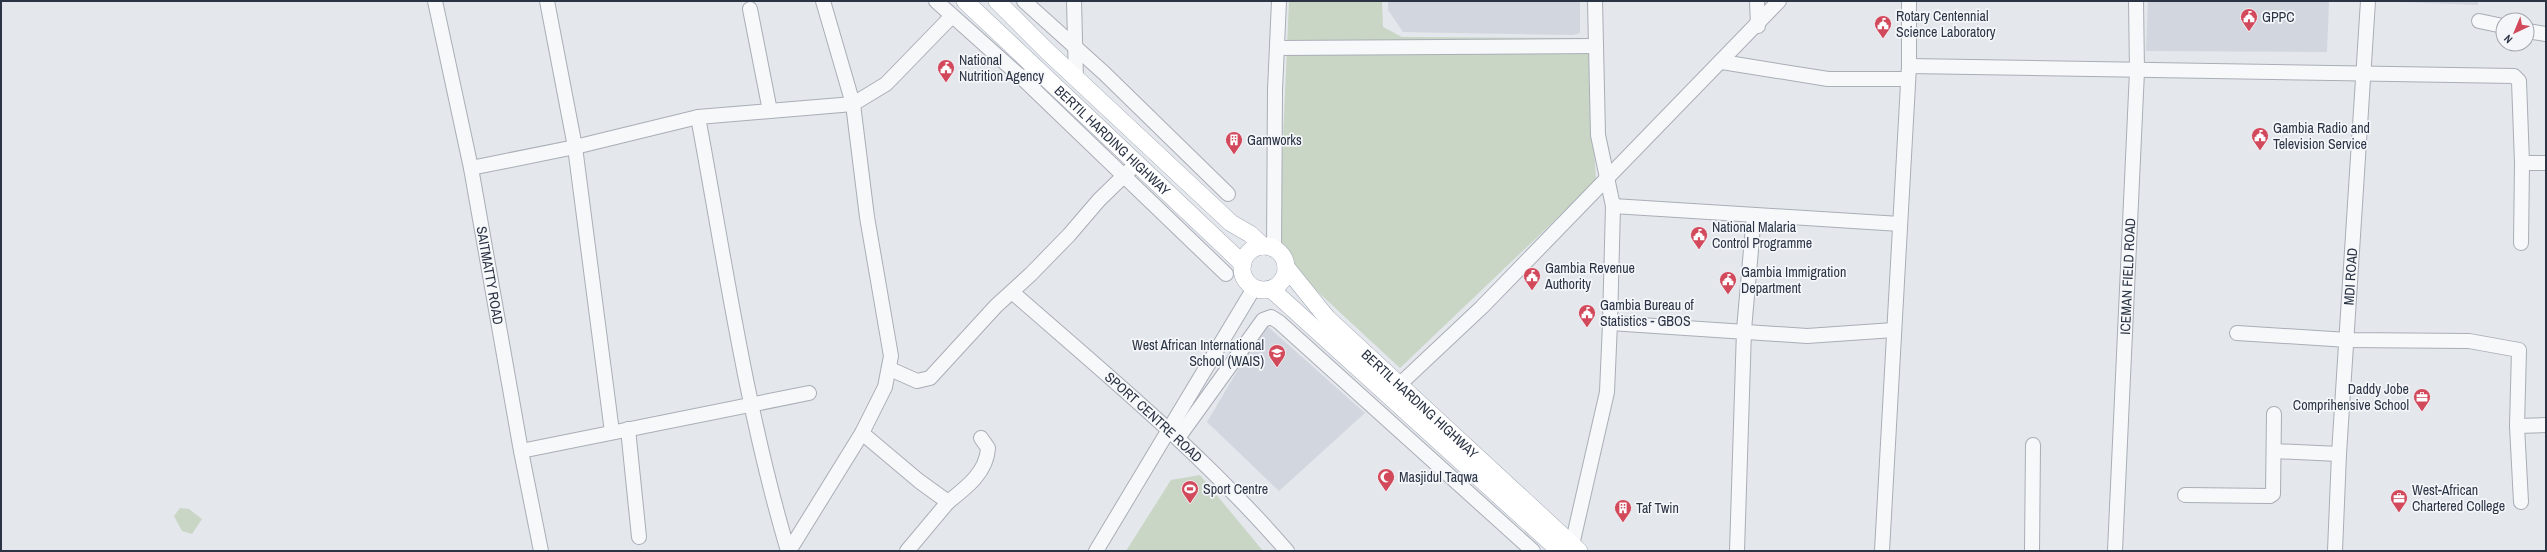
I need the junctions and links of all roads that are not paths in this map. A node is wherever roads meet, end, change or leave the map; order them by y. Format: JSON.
{"nodes":[{"id":1,"x":435,"y":1,"type":"edge"},
{"id":2,"x":547,"y":1,"type":"edge"},
{"id":3,"x":823,"y":1,"type":"edge"},
{"id":4,"x":936,"y":1,"type":"edge"},
{"id":5,"x":965,"y":1,"type":"edge"},
{"id":6,"x":997,"y":1,"type":"edge"},
{"id":7,"x":1024,"y":1,"type":"edge"},
{"id":8,"x":1074,"y":1,"type":"edge"},
{"id":9,"x":1279,"y":1,"type":"edge"},
{"id":10,"x":1595,"y":1,"type":"edge"},
{"id":11,"x":1757,"y":1,"type":"edge"},
{"id":12,"x":1779,"y":1,"type":"edge"},
{"id":13,"x":1909,"y":1,"type":"edge"},
{"id":14,"x":2136,"y":1,"type":"edge"},
{"id":15,"x":2368,"y":1,"type":"edge"},
{"id":16,"x":750,"y":9,"type":"dead end"},
{"id":17,"x":952,"y":16,"type":"junction"},
{"id":18,"x":2479,"y":21,"type":"dead end"},
{"id":19,"x":2495,"y":24,"type":"edge"},
{"id":20,"x":1758,"y":26,"type":"junction"},
{"id":21,"x":2535,"y":32,"type":"edge"},
{"id":22,"x":2546,"y":34,"type":"edge"},
{"id":23,"x":1596,"y":46,"type":"junction"},
{"id":24,"x":1074,"y":48,"type":"junction"},
{"id":25,"x":1277,"y":48,"type":"junction"},
{"id":26,"x":1722,"y":62,"type":"junction"},
{"id":27,"x":2137,"y":71,"type":"junction"},
{"id":28,"x":2363,"y":72,"type":"junction"},
{"id":29,"x":1908,"y":73,"type":"junction"},
{"id":30,"x":1040,"y":74,"type":"junction"},
{"id":31,"x":1021,"y":78,"type":"junction"},
{"id":32,"x":1076,"y":79,"type":"junction"},
{"id":33,"x":853,"y":104,"type":"junction"},
{"id":34,"x":770,"y":111,"type":"junction"},
{"id":35,"x":698,"y":117,"type":"junction"},
{"id":36,"x":575,"y":147,"type":"junction"},
{"id":37,"x":2522,"y":163,"type":"junction"},
{"id":38,"x":2546,"y":163,"type":"edge"},
{"id":39,"x":1136,"y":164,"type":"junction"},
{"id":40,"x":471,"y":168,"type":"junction"},
{"id":41,"x":1608,"y":177,"type":"junction"},
{"id":42,"x":1123,"y":178,"type":"junction"},
{"id":43,"x":1228,"y":194,"type":"dead end"},
{"id":44,"x":1613,"y":206,"type":"junction"},
{"id":45,"x":1754,"y":215,"type":"junction"},
{"id":46,"x":1900,"y":224,"type":"junction"},
{"id":47,"x":2520,"y":243,"type":"dead end"},
{"id":48,"x":1269,"y":247,"type":"junction"},
{"id":49,"x":1243,"y":264,"type":"junction"},
{"id":50,"x":1286,"y":267,"type":"junction"},
{"id":51,"x":1226,"y":274,"type":"dead end"},
{"id":52,"x":1254,"y":288,"type":"junction"},
{"id":53,"x":1271,"y":289,"type":"junction"},
{"id":54,"x":1012,"y":292,"type":"junction"},
{"id":55,"x":1610,"y":323,"type":"junction"},
{"id":56,"x":1744,"y":330,"type":"junction"},
{"id":57,"x":1894,"y":330,"type":"junction"},
{"id":58,"x":2237,"y":333,"type":"dead end"},
{"id":59,"x":2348,"y":340,"type":"junction"},
{"id":60,"x":890,"y":370,"type":"junction"},
{"id":61,"x":1398,"y":385,"type":"junction"},
{"id":62,"x":809,"y":393,"type":"dead end"},
{"id":63,"x":751,"y":404,"type":"junction"},
{"id":64,"x":2274,"y":414,"type":"dead end"},
{"id":65,"x":2546,"y":425,"type":"edge"},
{"id":66,"x":2517,"y":426,"type":"junction"},
{"id":67,"x":628,"y":429,"type":"junction"},
{"id":68,"x":612,"y":432,"type":"junction"},
{"id":69,"x":862,"y":433,"type":"junction"},
{"id":70,"x":1173,"y":433,"type":"junction"},
{"id":71,"x":980,"y":438,"type":"dead end"},
{"id":72,"x":2033,"y":445,"type":"dead end"},
{"id":73,"x":521,"y":451,"type":"junction"},
{"id":74,"x":2274,"y":451,"type":"junction"},
{"id":75,"x":2339,"y":454,"type":"junction"},
{"id":76,"x":2186,"y":495,"type":"dead end"},
{"id":77,"x":948,"y":502,"type":"junction"},
{"id":78,"x":2521,"y":502,"type":"dead end"},
{"id":79,"x":639,"y":537,"type":"dead end"},
{"id":80,"x":1570,"y":549,"type":"edge"},
{"id":81,"x":541,"y":551,"type":"edge"},
{"id":82,"x":789,"y":551,"type":"edge"},
{"id":83,"x":907,"y":551,"type":"edge"},
{"id":84,"x":1096,"y":551,"type":"edge"},
{"id":85,"x":1287,"y":551,"type":"edge"},
{"id":86,"x":1533,"y":551,"type":"edge"},
{"id":87,"x":1737,"y":551,"type":"edge"},
{"id":88,"x":1882,"y":551,"type":"edge"},
{"id":89,"x":2032,"y":551,"type":"edge"},
{"id":90,"x":2115,"y":551,"type":"edge"},
{"id":91,"x":2335,"y":551,"type":"edge"}],
"edges":[{"from":1,"to":40,"type":"street","name":"SAITMATTY ROAD"},
{"from":2,"to":36,"type":"street"},
{"from":3,"to":33,"type":"street"},
{"from":4,"to":17,"type":"street"},
{"from":5,"to":30,"type":"main road","name":"BERTIL HARDING HIGHWAY"},
{"from":6,"to":32,"type":"main road","name":"BERTIL HARDING HIGHWAY"},
{"from":7,"to":24,"type":"street"},
{"from":8,"to":24,"type":"street"},
{"from":9,"to":25,"type":"street"},
{"from":10,"to":23,"type":"street"},
{"from":11,"to":20,"type":"street"},
{"from":12,"to":20,"type":"street"},
{"from":13,"to":29,"type":"street"},
{"from":14,"to":27,"type":"street","name":"ICEMAN FIELD ROAD"},
{"from":15,"to":28,"type":"street","name":"MDI ROAD"},
{"from":16,"to":34,"type":"street"},
{"from":17,"to":31,"type":"street"},
{"from":17,"to":33,"type":"street"},
{"from":18,"to":19,"type":"street"},
{"from":20,"to":26,"type":"street"},
{"from":21,"to":22,"type":"street"},
{"from":23,"to":25,"type":"street"},
{"from":23,"to":41,"type":"street"},
{"from":24,"to":32,"type":"street"},
{"from":24,"to":43,"type":"street"},
{"from":25,"to":48,"type":"street"},
{"from":26,"to":29,"type":"street"},
{"from":26,"to":41,"type":"street"},
{"from":27,"to":28,"type":"street"},
{"from":27,"to":29,"type":"street"},
{"from":27,"to":90,"type":"street","name":"ICEMAN FIELD ROAD"},
{"from":28,"to":37,"type":"street"},
{"from":28,"to":59,"type":"street","name":"MDI ROAD"},
{"from":29,"to":46,"type":"street"},
{"from":30,"to":31,"type":"street"},
{"from":30,"to":39,"type":"main road","name":"BERTIL HARDING HIGHWAY"},
{"from":31,"to":42,"type":"street"},
{"from":32,"to":48,"type":"main road","name":"BERTIL HARDING HIGHWAY"},
{"from":33,"to":34,"type":"street"},
{"from":33,"to":60,"type":"street"},
{"from":34,"to":35,"type":"street"},
{"from":35,"to":36,"type":"street"},
{"from":35,"to":63,"type":"street"},
{"from":36,"to":40,"type":"street"},
{"from":36,"to":68,"type":"street"},
{"from":37,"to":38,"type":"street"},
{"from":37,"to":47,"type":"street"},
{"from":39,"to":42,"type":"street"},
{"from":39,"to":49,"type":"main road","name":"BERTIL HARDING HIGHWAY"},
{"from":40,"to":73,"type":"street","name":"SAITMATTY ROAD"},
{"from":41,"to":44,"type":"street"},
{"from":41,"to":61,"type":"street"},
{"from":42,"to":51,"type":"street"},
{"from":42,"to":54,"type":"street"},
{"from":44,"to":45,"type":"street"},
{"from":44,"to":55,"type":"street"},
{"from":45,"to":46,"type":"street"},
{"from":45,"to":56,"type":"street"},
{"from":46,"to":57,"type":"street"},
{"from":48,"to":49,"type":"main road"},
{"from":48,"to":50,"type":"main road"},
{"from":49,"to":52,"type":"main road"},
{"from":50,"to":53,"type":"main road"},
{"from":50,"to":61,"type":"main road","name":"BERTIL HARDING HIGHWAY"},
{"from":52,"to":53,"type":"main road"},
{"from":52,"to":70,"type":"street"},
{"from":53,"to":80,"type":"main road","name":"BERTIL HARDING HIGHWAY"},
{"from":54,"to":60,"type":"street"},
{"from":54,"to":70,"type":"street","name":"SPORT CENTRE ROAD"},
{"from":55,"to":56,"type":"street"},
{"from":55,"to":80,"type":"street"},
{"from":56,"to":57,"type":"street"},
{"from":56,"to":87,"type":"street"},
{"from":57,"to":88,"type":"street"},
{"from":58,"to":59,"type":"street"},
{"from":59,"to":66,"type":"street"},
{"from":59,"to":75,"type":"street","name":"MDI ROAD"},
{"from":60,"to":69,"type":"street"},
{"from":61,"to":80,"type":"main road","name":"BERTIL HARDING HIGHWAY"},
{"from":62,"to":63,"type":"street"},
{"from":63,"to":67,"type":"street"},
{"from":63,"to":82,"type":"street"},
{"from":64,"to":74,"type":"street"},
{"from":65,"to":66,"type":"street"},
{"from":66,"to":78,"type":"street"},
{"from":67,"to":68,"type":"street"},
{"from":67,"to":79,"type":"street"},
{"from":68,"to":73,"type":"street"},
{"from":69,"to":77,"type":"street"},
{"from":69,"to":82,"type":"street"},
{"from":70,"to":84,"type":"street"},
{"from":70,"to":85,"type":"street","name":"SPORT CENTRE ROAD"},
{"from":70,"to":86,"type":"street"},
{"from":71,"to":77,"type":"street"},
{"from":72,"to":89,"type":"street"},
{"from":73,"to":81,"type":"street","name":"SAITMATTY ROAD"},
{"from":74,"to":75,"type":"street"},
{"from":74,"to":76,"type":"street"},
{"from":75,"to":91,"type":"street","name":"MDI ROAD"},
{"from":77,"to":83,"type":"street"}]}
